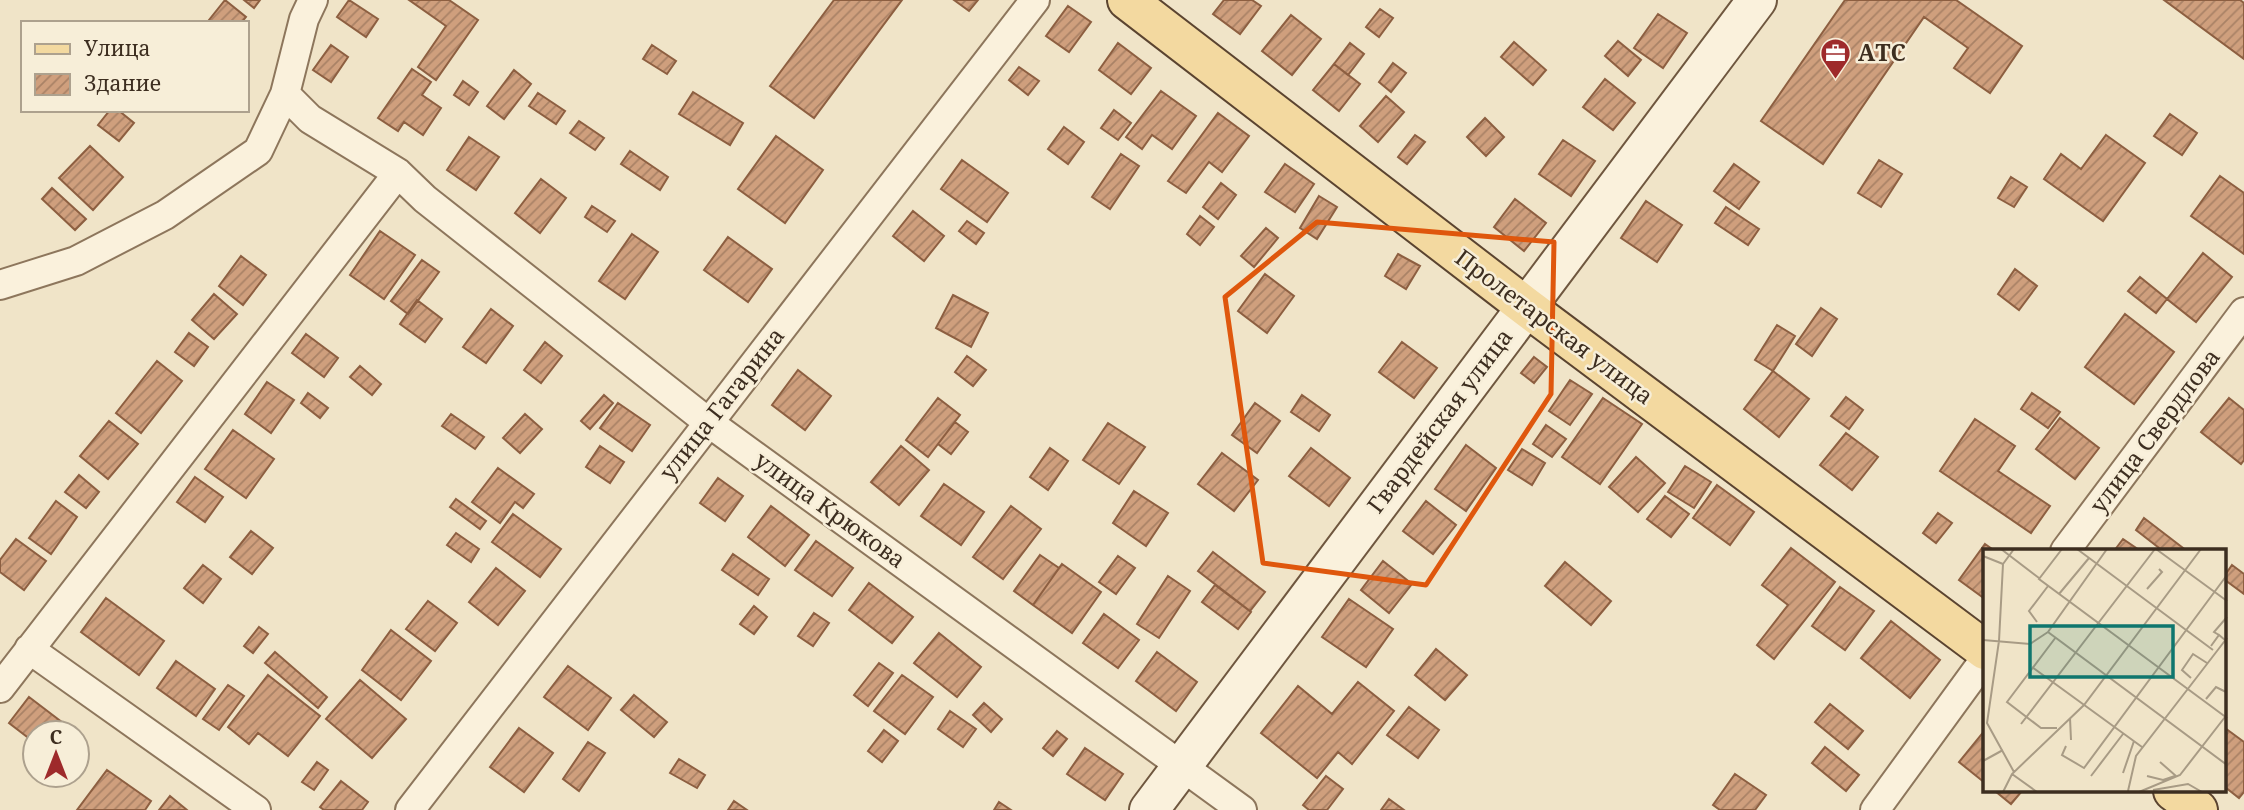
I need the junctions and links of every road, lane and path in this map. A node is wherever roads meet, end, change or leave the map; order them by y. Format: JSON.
{"nodes":[{"id":1,"x":313,"y":0,"type":"edge"},
{"id":2,"x":1035,"y":0,"type":"edge"},
{"id":3,"x":1127,"y":0,"type":"edge"},
{"id":4,"x":1757,"y":0,"type":"edge"},
{"id":5,"x":285,"y":94,"type":"junction"},
{"id":6,"x":398,"y":173,"type":"junction"},
{"id":7,"x":0,"y":285,"type":"edge"},
{"id":8,"x":1525,"y":306,"type":"junction"},
{"id":9,"x":2244,"y":312,"type":"edge"},
{"id":10,"x":708,"y":422,"type":"junction"},
{"id":11,"x":2066,"y":549,"type":"edge"},
{"id":12,"x":29,"y":649,"type":"junction"},
{"id":13,"x":1983,"y":649,"type":"edge"},
{"id":14,"x":1983,"y":662,"type":"edge"},
{"id":15,"x":0,"y":688,"type":"edge"},
{"id":16,"x":1182,"y":765,"type":"junction"},
{"id":17,"x":2174,"y":792,"type":"edge"},
{"id":18,"x":256,"y":810,"type":"edge"},
{"id":19,"x":410,"y":810,"type":"edge"},
{"id":20,"x":1149,"y":810,"type":"edge"},
{"id":21,"x":1242,"y":810,"type":"edge"},
{"id":22,"x":1875,"y":810,"type":"edge"},
{"id":23,"x":2198,"y":810,"type":"edge"}],
"edges":[{"from":1,"to":5,"type":"street"},
{"from":2,"to":10,"type":"street","name":"улица Гагарина"},
{"from":3,"to":8,"type":"main road","name":"Пролетарская улица"},
{"from":4,"to":8,"type":"street","name":"Гвардейская улица"},
{"from":5,"to":6,"type":"street","name":"улица Крюкова"},
{"from":5,"to":7,"type":"street"},
{"from":6,"to":10,"type":"street","name":"улица Крюкова"},
{"from":6,"to":12,"type":"street"},
{"from":8,"to":13,"type":"main road","name":"Пролетарская улица"},
{"from":8,"to":16,"type":"street","name":"Гвардейская улица"},
{"from":9,"to":11,"type":"street","name":"улица Свердлова"},
{"from":10,"to":16,"type":"street","name":"улица Крюкова"},
{"from":10,"to":19,"type":"street","name":"улица Гагарина"},
{"from":12,"to":15,"type":"street"},
{"from":12,"to":18,"type":"street"},
{"from":14,"to":22,"type":"street"},
{"from":16,"to":20,"type":"street","name":"Гвардейская улица"},
{"from":16,"to":21,"type":"street","name":"улица Крюкова"},
{"from":17,"to":23,"type":"main road"}]}
